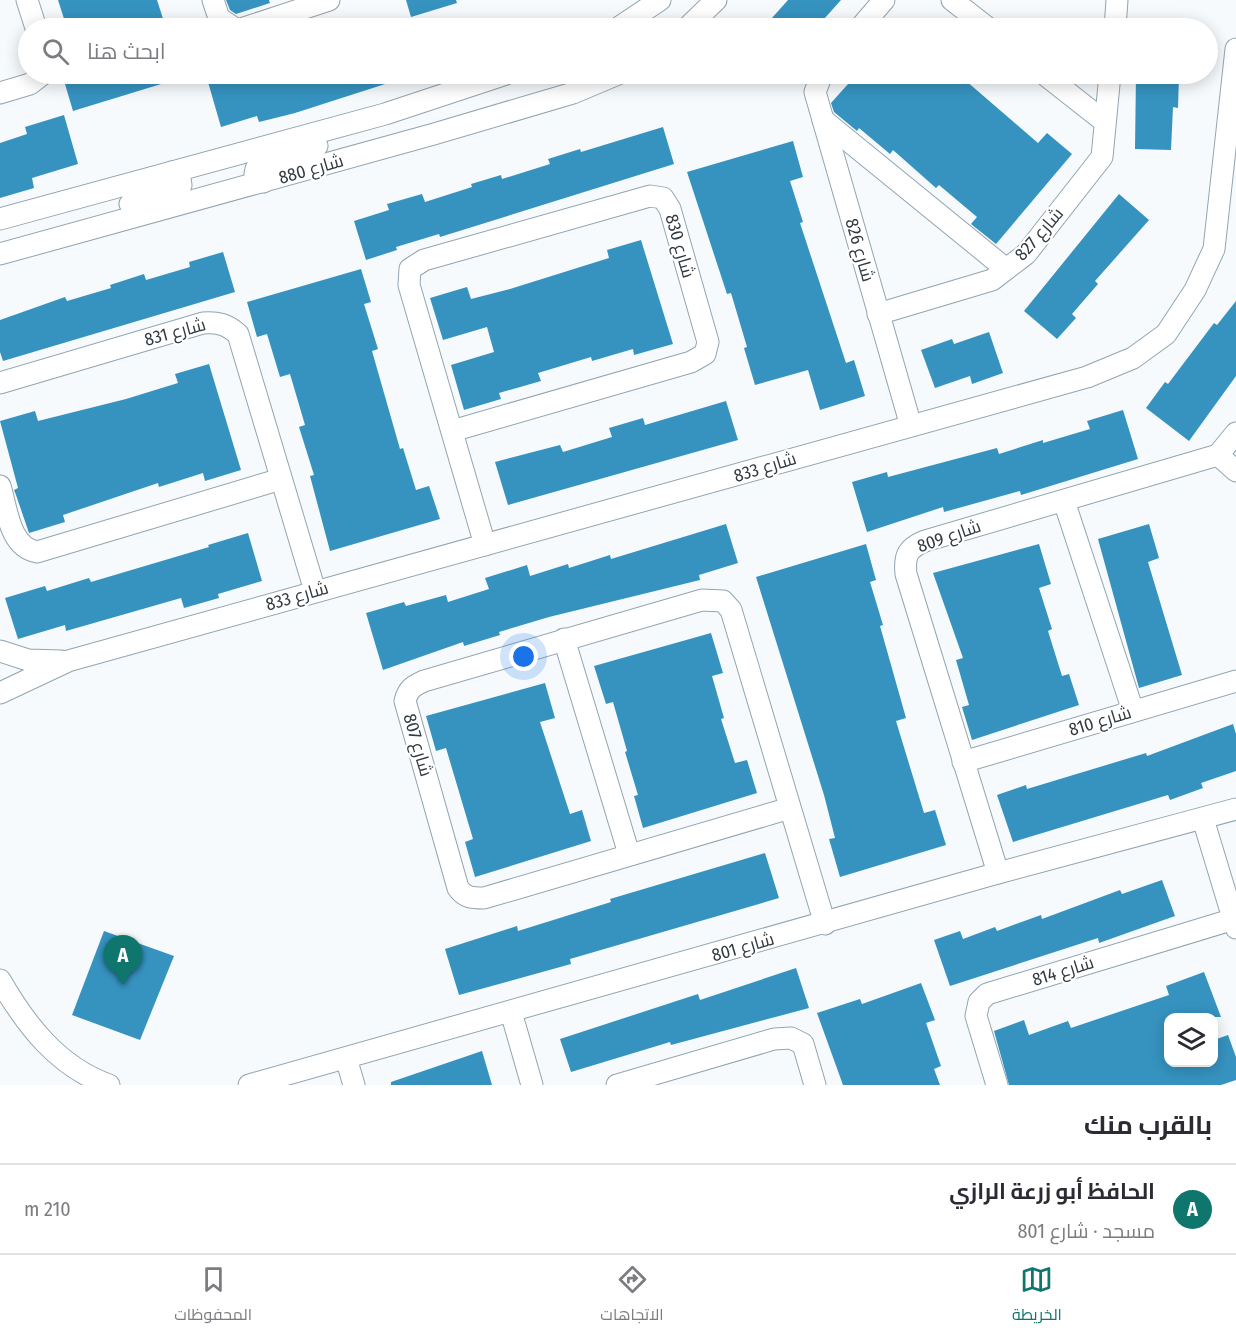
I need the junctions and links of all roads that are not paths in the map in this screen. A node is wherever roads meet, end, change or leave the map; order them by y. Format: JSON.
{"nodes":[{"id":1,"x":27,"y":0,"type":"edge"},
{"id":2,"x":213,"y":0,"type":"edge"},
{"id":3,"x":329,"y":0,"type":"edge"},
{"id":4,"x":660,"y":0,"type":"edge"},
{"id":5,"x":716,"y":0,"type":"edge"},
{"id":6,"x":885,"y":0,"type":"edge"},
{"id":7,"x":952,"y":0,"type":"edge"},
{"id":8,"x":1118,"y":0,"type":"edge"},
{"id":9,"x":33,"y":18,"type":"edge"},
{"id":10,"x":219,"y":18,"type":"edge"},
{"id":11,"x":274,"y":18,"type":"edge"},
{"id":12,"x":633,"y":18,"type":"edge"},
{"id":13,"x":697,"y":18,"type":"edge"},
{"id":14,"x":869,"y":18,"type":"edge"},
{"id":15,"x":975,"y":18,"type":"edge"},
{"id":16,"x":1116,"y":18,"type":"edge"},
{"id":17,"x":1236,"y":50,"type":"edge"},
{"id":18,"x":30,"y":84,"type":"edge"},
{"id":19,"x":476,"y":84,"type":"edge"},
{"id":20,"x":594,"y":84,"type":"edge"},
{"id":21,"x":818,"y":84,"type":"edge"},
{"id":22,"x":1057,"y":84,"type":"edge"},
{"id":23,"x":1109,"y":84,"type":"edge"},
{"id":24,"x":0,"y":93,"type":"edge"},
{"id":25,"x":385,"y":114,"type":"junction"},
{"id":26,"x":823,"y":120,"type":"junction"},
{"id":27,"x":1105,"y":122,"type":"junction"},
{"id":28,"x":172,"y":172,"type":"junction"},
{"id":29,"x":263,"y":182,"type":"junction"},
{"id":30,"x":0,"y":219,"type":"edge"},
{"id":31,"x":22,"y":248,"type":"junction"},
{"id":32,"x":0,"y":254,"type":"edge"},
{"id":33,"x":1006,"y":269,"type":"junction"},
{"id":34,"x":879,"y":314,"type":"junction"},
{"id":35,"x":0,"y":383,"type":"edge"},
{"id":36,"x":911,"y":426,"type":"junction"},
{"id":37,"x":452,"y":431,"type":"junction"},
{"id":38,"x":1236,"y":433,"type":"edge"},
{"id":39,"x":1218,"y":455,"type":"junction"},
{"id":40,"x":1236,"y":471,"type":"edge"},
{"id":41,"x":281,"y":479,"type":"junction"},
{"id":42,"x":0,"y":486,"type":"edge"},
{"id":43,"x":1064,"y":501,"type":"junction"},
{"id":44,"x":485,"y":545,"type":"junction"},
{"id":45,"x":315,"y":591,"type":"junction"},
{"id":46,"x":564,"y":639,"type":"junction"},
{"id":47,"x":0,"y":651,"type":"edge"},
{"id":48,"x":68,"y":661,"type":"junction"},
{"id":49,"x":1236,"y":681,"type":"edge"},
{"id":50,"x":0,"y":693,"type":"edge"},
{"id":51,"x":1133,"y":711,"type":"junction"},
{"id":52,"x":963,"y":762,"type":"junction"},
{"id":53,"x":790,"y":807,"type":"junction"},
{"id":54,"x":1236,"y":809,"type":"edge"},
{"id":55,"x":1203,"y":819,"type":"junction"},
{"id":56,"x":629,"y":854,"type":"junction"},
{"id":57,"x":998,"y":873,"type":"junction"},
{"id":58,"x":825,"y":924,"type":"junction"},
{"id":59,"x":1235,"y":924,"type":"edge"},
{"id":60,"x":0,"y":980,"type":"edge"},
{"id":61,"x":511,"y":1012,"type":"junction"},
{"id":62,"x":346,"y":1058,"type":"junction"},
{"id":63,"x":109,"y":1085,"type":"edge"},
{"id":64,"x":249,"y":1085,"type":"edge"},
{"id":65,"x":354,"y":1085,"type":"edge"},
{"id":66,"x":532,"y":1085,"type":"edge"},
{"id":67,"x":617,"y":1085,"type":"edge"},
{"id":68,"x":815,"y":1085,"type":"edge"},
{"id":69,"x":997,"y":1085,"type":"edge"}],
"edges":[{"from":1,"to":9,"type":"street"},
{"from":2,"to":10,"type":"street"},
{"from":3,"to":11,"type":"street"},
{"from":4,"to":12,"type":"street"},
{"from":5,"to":13,"type":"street"},
{"from":6,"to":14,"type":"street"},
{"from":7,"to":15,"type":"street"},
{"from":8,"to":16,"type":"street"},
{"from":17,"to":36,"type":"street","name":"شارع 833"},
{"from":18,"to":24,"type":"street"},
{"from":19,"to":25,"type":"street","name":"شارع 880"},
{"from":20,"to":29,"type":"street","name":"شارع 880"},
{"from":21,"to":26,"type":"street","name":"شارع 826"},
{"from":22,"to":27,"type":"street"},
{"from":23,"to":27,"type":"street","name":"شارع 827"},
{"from":25,"to":28,"type":"street","name":"شارع 880"},
{"from":25,"to":29,"type":"street"},
{"from":26,"to":33,"type":"street"},
{"from":26,"to":34,"type":"street","name":"شارع 826"},
{"from":27,"to":33,"type":"street","name":"شارع 827"},
{"from":28,"to":30,"type":"street","name":"شارع 880"},
{"from":28,"to":31,"type":"street"},
{"from":29,"to":31,"type":"street","name":"شارع 880"},
{"from":31,"to":32,"type":"street","name":"شارع 880"},
{"from":33,"to":34,"type":"street","name":"شارع 827"},
{"from":34,"to":36,"type":"street","name":"شارع 826"},
{"from":35,"to":41,"type":"street","name":"شارع 831"},
{"from":36,"to":44,"type":"street","name":"شارع 833"},
{"from":37,"to":37,"type":"street","name":"شارع 830"},
{"from":37,"to":44,"type":"street","name":"شارع 830"},
{"from":38,"to":39,"type":"street"},
{"from":39,"to":40,"type":"street"},
{"from":39,"to":43,"type":"street","name":"شارع 809"},
{"from":41,"to":42,"type":"street"},
{"from":41,"to":45,"type":"street","name":"شارع 831"},
{"from":43,"to":51,"type":"street"},
{"from":43,"to":52,"type":"street","name":"شارع 809"},
{"from":44,"to":45,"type":"street","name":"شارع 833"},
{"from":45,"to":48,"type":"street","name":"شارع 833"},
{"from":46,"to":53,"type":"street","name":"شارع 807"},
{"from":46,"to":56,"type":"street"},
{"from":46,"to":56,"type":"street","name":"شارع 807"},
{"from":47,"to":48,"type":"street","name":"شارع 833"},
{"from":48,"to":50,"type":"street","name":"شارع 833"},
{"from":49,"to":51,"type":"street","name":"شارع 810"},
{"from":51,"to":52,"type":"street","name":"شارع 810"},
{"from":52,"to":57,"type":"street","name":"شارع 809"},
{"from":53,"to":56,"type":"street","name":"شارع 807"},
{"from":53,"to":58,"type":"street","name":"شارع 807"},
{"from":54,"to":55,"type":"street","name":"شارع 801"},
{"from":55,"to":57,"type":"street","name":"شارع 801"},
{"from":55,"to":59,"type":"street","name":"شارع 814"},
{"from":57,"to":58,"type":"street","name":"شارع 801"},
{"from":58,"to":61,"type":"street","name":"شارع 801"},
{"from":59,"to":69,"type":"street","name":"شارع 814"},
{"from":60,"to":63,"type":"street"},
{"from":61,"to":62,"type":"street","name":"شارع 801"},
{"from":61,"to":66,"type":"street"},
{"from":62,"to":64,"type":"street","name":"شارع 801"},
{"from":62,"to":65,"type":"street"},
{"from":67,"to":68,"type":"street"}]}
